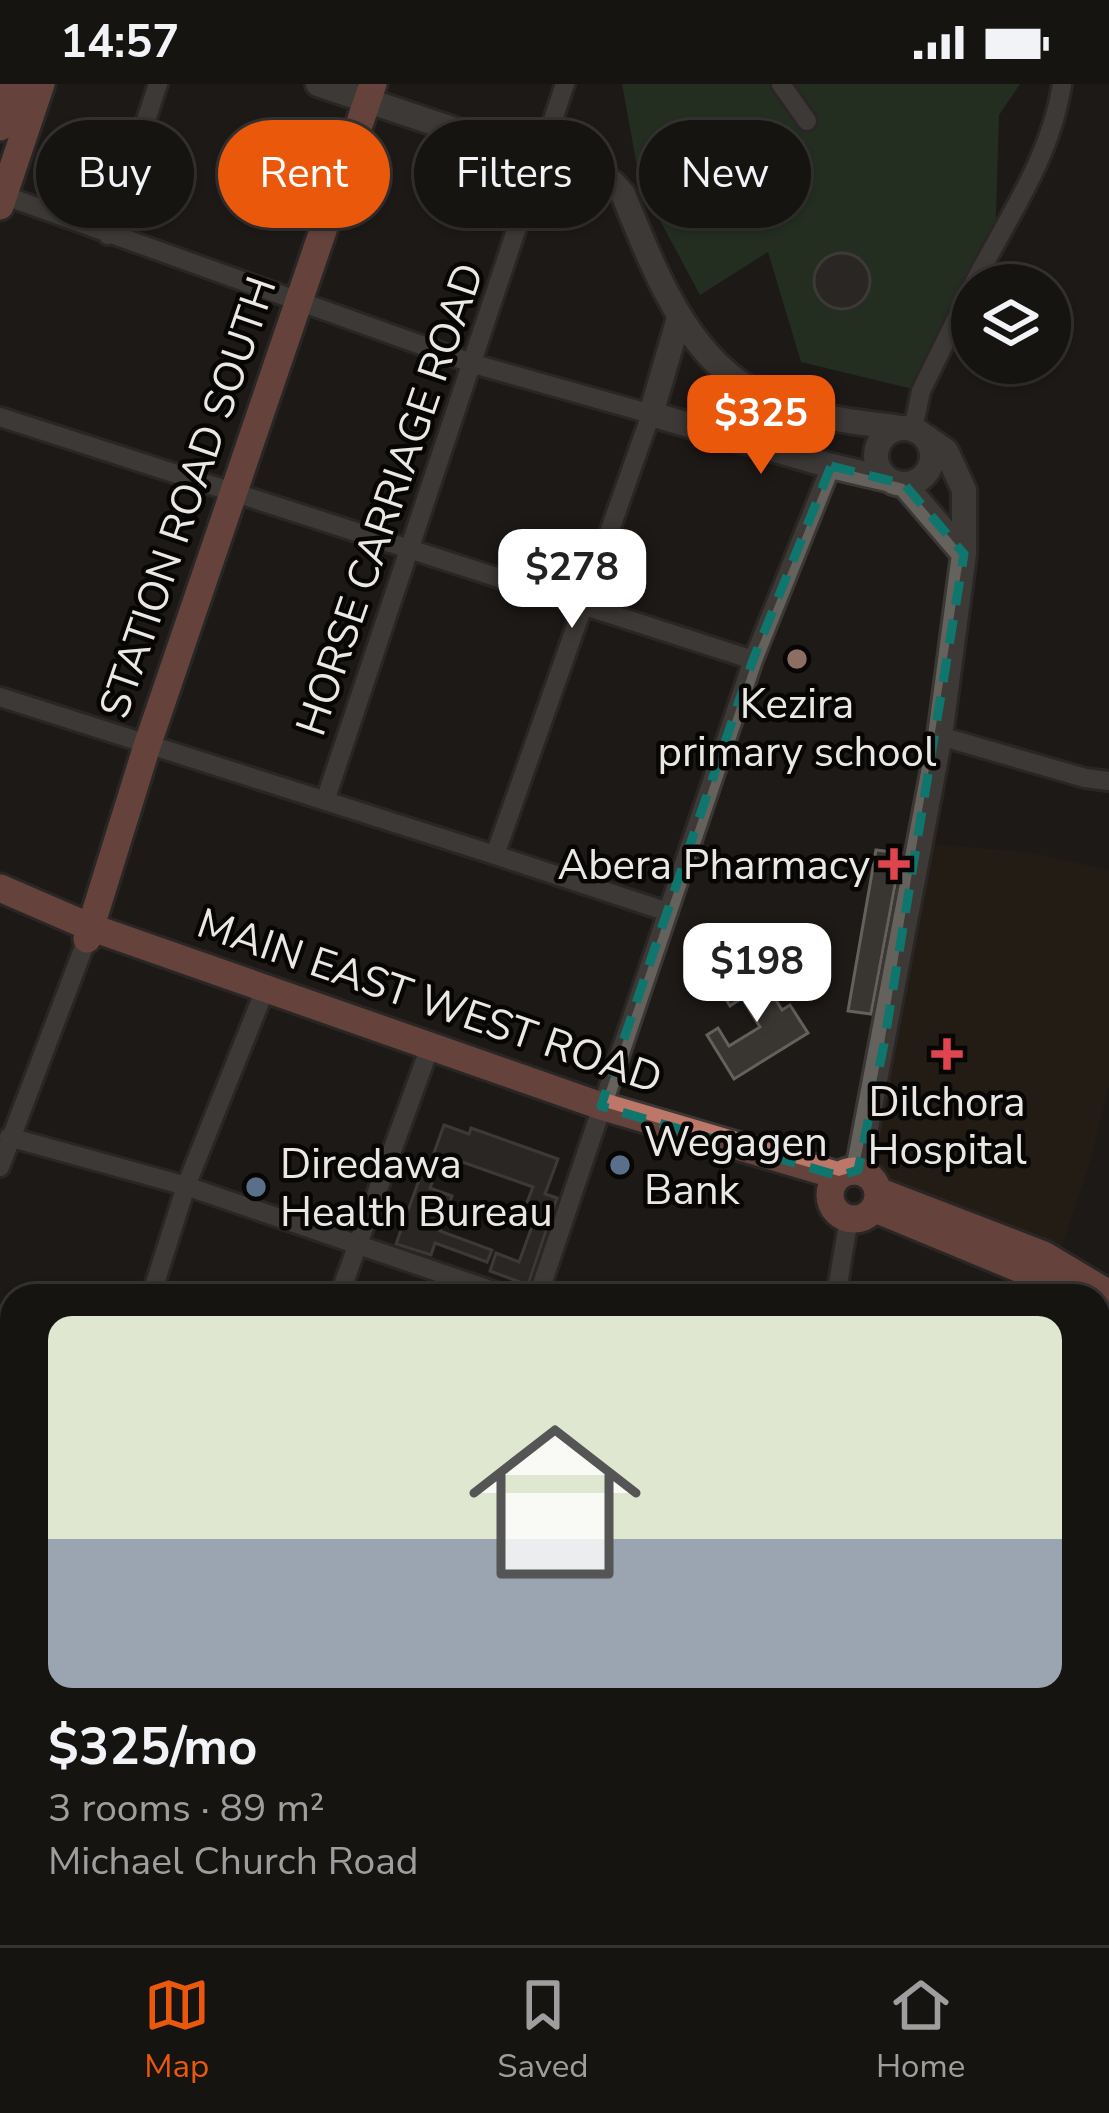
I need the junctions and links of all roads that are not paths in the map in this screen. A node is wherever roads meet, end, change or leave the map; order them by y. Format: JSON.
{"nodes":[{"id":1,"x":14,"y":84,"type":"edge"},
{"id":2,"x":41,"y":84,"type":"edge"},
{"id":3,"x":158,"y":84,"type":"edge"},
{"id":4,"x":318,"y":84,"type":"edge"},
{"id":5,"x":565,"y":84,"type":"edge"},
{"id":6,"x":781,"y":84,"type":"edge"},
{"id":7,"x":1062,"y":84,"type":"edge"},
{"id":8,"x":370,"y":92,"type":"edge"},
{"id":9,"x":443,"y":120,"type":"edge"},
{"id":10,"x":553,"y":120,"type":"edge"},
{"id":11,"x":806,"y":120,"type":"edge"},
{"id":12,"x":0,"y":127,"type":"edge"},
{"id":13,"x":615,"y":185,"type":"edge"},
{"id":14,"x":1,"y":199,"type":"edge"},
{"id":15,"x":518,"y":228,"type":"edge"},
{"id":16,"x":108,"y":235,"type":"junction"},
{"id":17,"x":985,"y":264,"type":"edge"},
{"id":18,"x":298,"y":301,"type":"junction"},
{"id":19,"x":679,"y":318,"type":"junction"},
{"id":20,"x":951,"y":329,"type":"edge"},
{"id":21,"x":474,"y":364,"type":"junction"},
{"id":22,"x":652,"y":414,"type":"junction"},
{"id":23,"x":0,"y":417,"type":"edge"},
{"id":24,"x":913,"y":431,"type":"junction"},
{"id":25,"x":831,"y":466,"type":"junction"},
{"id":26,"x":896,"y":481,"type":"junction"},
{"id":27,"x":233,"y":490,"type":"junction"},
{"id":28,"x":411,"y":552,"type":"junction"},
{"id":29,"x":964,"y":554,"type":"junction"},
{"id":30,"x":584,"y":607,"type":"junction"},
{"id":31,"x":753,"y":660,"type":"junction"},
{"id":32,"x":0,"y":697,"type":"edge"},
{"id":33,"x":940,"y":736,"type":"junction"},
{"id":34,"x":147,"y":746,"type":"junction"},
{"id":35,"x":1109,"y":781,"type":"edge"},
{"id":36,"x":325,"y":801,"type":"junction"},
{"id":37,"x":495,"y":855,"type":"junction"},
{"id":38,"x":0,"y":888,"type":"edge"},
{"id":39,"x":0,"y":907,"type":"edge"},
{"id":40,"x":668,"y":912,"type":"junction"},
{"id":41,"x":88,"y":933,"type":"junction"},
{"id":42,"x":262,"y":997,"type":"junction"},
{"id":43,"x":429,"y":1050,"type":"junction"},
{"id":44,"x":599,"y":1111,"type":"junction"},
{"id":45,"x":9,"y":1137,"type":"junction"},
{"id":46,"x":0,"y":1167,"type":"edge"},
{"id":47,"x":842,"y":1180,"type":"junction"},
{"id":48,"x":186,"y":1186,"type":"junction"},
{"id":49,"x":867,"y":1206,"type":"junction"},
{"id":50,"x":955,"y":1231,"type":"junction"},
{"id":51,"x":355,"y":1245,"type":"junction"},
{"id":52,"x":155,"y":1284,"type":"edge"},
{"id":53,"x":343,"y":1284,"type":"edge"},
{"id":54,"x":472,"y":1284,"type":"edge"},
{"id":55,"x":542,"y":1284,"type":"edge"},
{"id":56,"x":840,"y":1284,"type":"edge"},
{"id":57,"x":1053,"y":1284,"type":"edge"},
{"id":58,"x":1092,"y":1284,"type":"edge"}],
"edges":[{"from":1,"to":12,"type":"main road"},
{"from":2,"to":14,"type":"main road"},
{"from":3,"to":16,"type":"street"},
{"from":4,"to":8,"type":"main road"},
{"from":5,"to":10,"type":"street","name":"HORSE CARRIAGE ROAD"},
{"from":6,"to":11,"type":"street"},
{"from":7,"to":17,"type":"street"},
{"from":8,"to":9,"type":"main road"},
{"from":8,"to":18,"type":"main road","name":"STATION ROAD SOUTH"},
{"from":13,"to":19,"type":"main road"},
{"from":14,"to":16,"type":"street"},
{"from":15,"to":21,"type":"street","name":"HORSE CARRIAGE ROAD"},
{"from":16,"to":18,"type":"street"},
{"from":18,"to":21,"type":"street"},
{"from":18,"to":27,"type":"main road","name":"STATION ROAD SOUTH"},
{"from":19,"to":22,"type":"main road"},
{"from":19,"to":24,"type":"main road"},
{"from":20,"to":24,"type":"street"},
{"from":21,"to":22,"type":"street"},
{"from":21,"to":28,"type":"street","name":"HORSE CARRIAGE ROAD"},
{"from":22,"to":25,"type":"main road"},
{"from":22,"to":30,"type":"street"},
{"from":23,"to":27,"type":"street"},
{"from":24,"to":26,"type":"main road"},
{"from":24,"to":26,"type":"main road"},
{"from":24,"to":29,"type":"main road"},
{"from":25,"to":26,"type":"main road"},
{"from":25,"to":31,"type":"street"},
{"from":26,"to":29,"type":"main road"},
{"from":27,"to":28,"type":"street"},
{"from":27,"to":34,"type":"main road","name":"STATION ROAD SOUTH"},
{"from":28,"to":30,"type":"street"},
{"from":28,"to":36,"type":"street","name":"HORSE CARRIAGE ROAD"},
{"from":29,"to":33,"type":"main road"},
{"from":30,"to":31,"type":"street"},
{"from":30,"to":37,"type":"street"},
{"from":31,"to":40,"type":"street"},
{"from":32,"to":34,"type":"street"},
{"from":33,"to":35,"type":"street"},
{"from":33,"to":47,"type":"main road"},
{"from":34,"to":36,"type":"street"},
{"from":34,"to":41,"type":"main road","name":"STATION ROAD SOUTH"},
{"from":36,"to":37,"type":"street"},
{"from":37,"to":40,"type":"street"},
{"from":38,"to":41,"type":"main road","name":"MAIN EAST WEST ROAD"},
{"from":39,"to":41,"type":"main road","name":"MAIN EAST WEST ROAD"},
{"from":40,"to":44,"type":"street"},
{"from":41,"to":42,"type":"main road","name":"MAIN EAST WEST ROAD"},
{"from":41,"to":43,"type":"main road","name":"MAIN EAST WEST ROAD"},
{"from":41,"to":45,"type":"street"},
{"from":42,"to":43,"type":"main road","name":"MAIN EAST WEST ROAD"},
{"from":42,"to":48,"type":"street"},
{"from":43,"to":44,"type":"main road","name":"MAIN EAST WEST ROAD"},
{"from":43,"to":51,"type":"street"},
{"from":44,"to":47,"type":"main road","name":"MAIN EAST WEST ROAD"},
{"from":44,"to":55,"type":"street"},
{"from":45,"to":46,"type":"street"},
{"from":45,"to":48,"type":"street"},
{"from":47,"to":49,"type":"main road"},
{"from":47,"to":49,"type":"main road"},
{"from":48,"to":51,"type":"street"},
{"from":48,"to":52,"type":"street"},
{"from":49,"to":50,"type":"main road"},
{"from":49,"to":56,"type":"street"},
{"from":50,"to":57,"type":"main road"},
{"from":50,"to":58,"type":"main road"},
{"from":51,"to":53,"type":"street"},
{"from":51,"to":54,"type":"street"}]}
